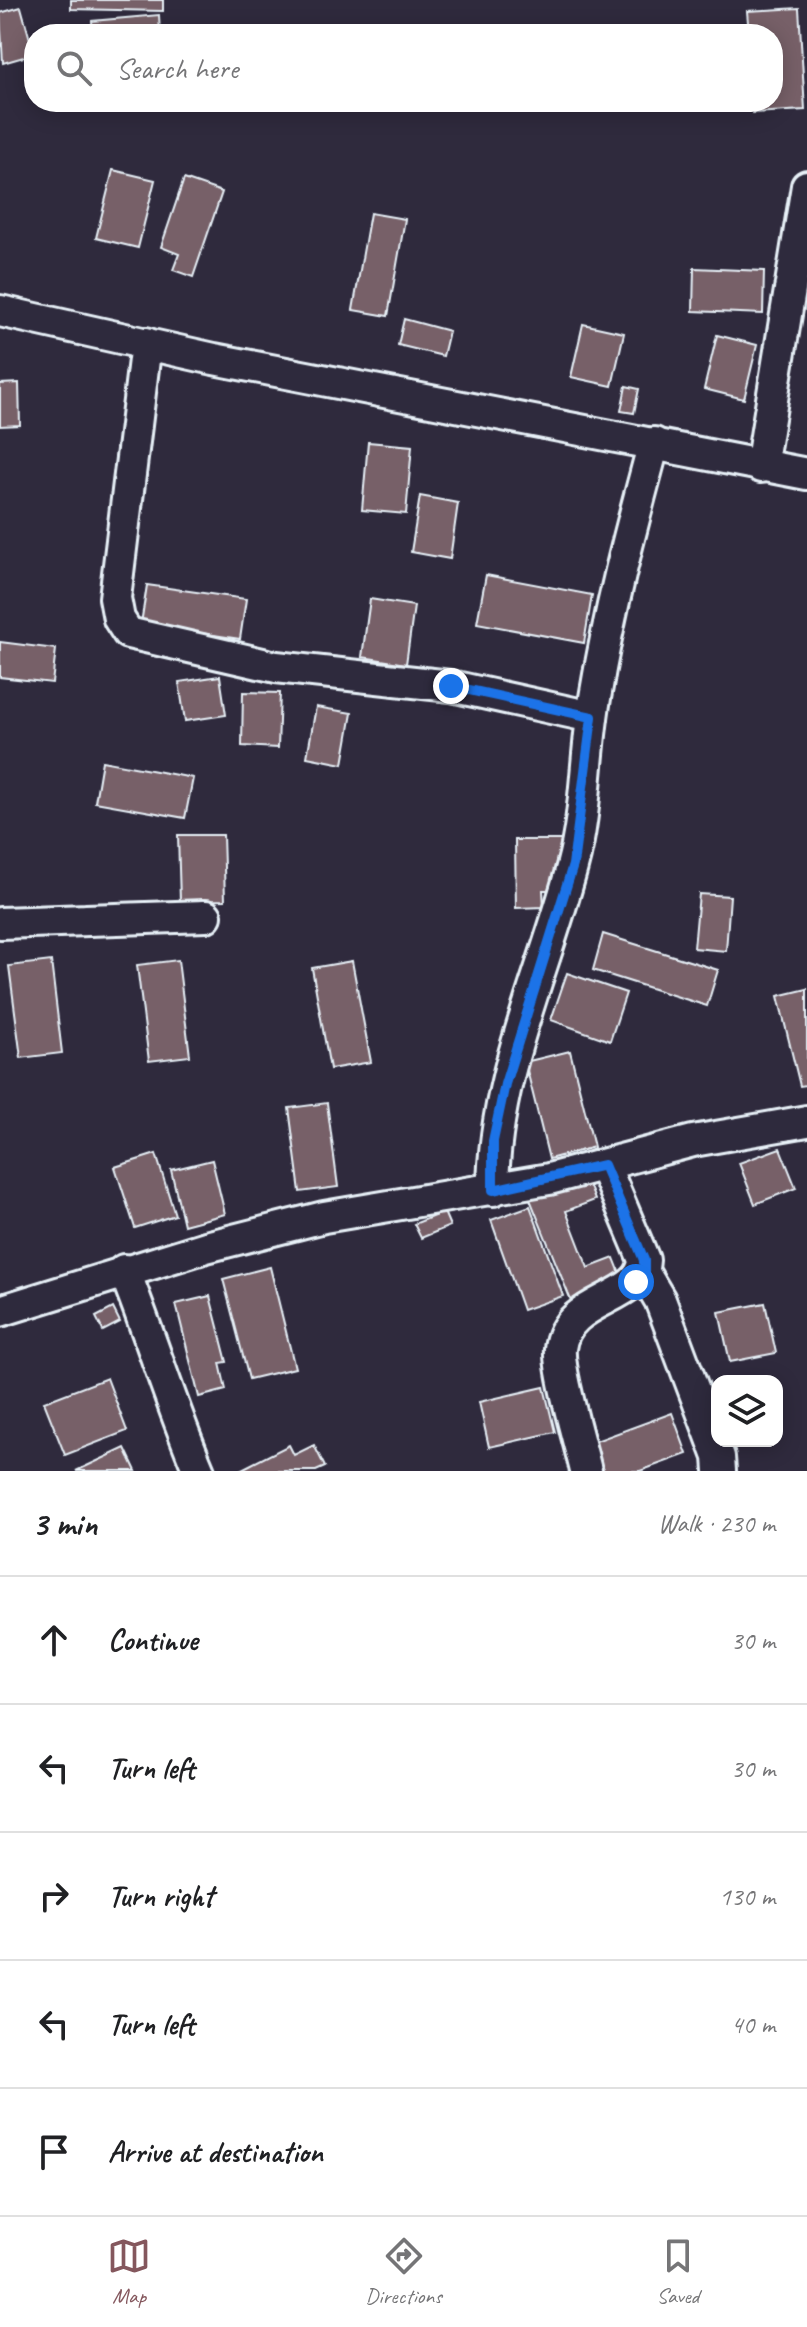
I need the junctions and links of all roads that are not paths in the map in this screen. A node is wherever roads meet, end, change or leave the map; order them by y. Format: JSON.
{"nodes":[{"id":1,"x":807,"y":186,"type":"edge"},
{"id":2,"x":0,"y":311,"type":"edge"},
{"id":3,"x":146,"y":343,"type":"junction"},
{"id":4,"x":654,"y":443,"type":"junction"},
{"id":5,"x":761,"y":467,"type":"junction"},
{"id":6,"x":807,"y":474,"type":"edge"},
{"id":7,"x":592,"y":717,"type":"junction"},
{"id":8,"x":146,"y":914,"type":"dead end"},
{"id":9,"x":206,"y":916,"type":"junction"},
{"id":10,"x":86,"y":920,"type":"dead end"},
{"id":11,"x":0,"y":923,"type":"edge"},
{"id":12,"x":807,"y":1121,"type":"edge"},
{"id":13,"x":604,"y":1165,"type":"junction"},
{"id":14,"x":493,"y":1190,"type":"junction"},
{"id":15,"x":124,"y":1270,"type":"junction"},
{"id":16,"x":644,"y":1273,"type":"junction"},
{"id":17,"x":0,"y":1311,"type":"edge"},
{"id":18,"x":199,"y":1471,"type":"edge"},
{"id":19,"x":586,"y":1471,"type":"edge"},
{"id":20,"x":720,"y":1471,"type":"edge"}],
"edges":[{"from":1,"to":5,"type":"street"},
{"from":2,"to":3,"type":"street"},
{"from":3,"to":4,"type":"street"},
{"from":3,"to":7,"type":"street"},
{"from":4,"to":5,"type":"street"},
{"from":4,"to":7,"type":"street"},
{"from":5,"to":6,"type":"street"},
{"from":7,"to":14,"type":"street"},
{"from":8,"to":9,"type":"street"},
{"from":9,"to":10,"type":"street"},
{"from":9,"to":11,"type":"street"},
{"from":12,"to":13,"type":"street"},
{"from":13,"to":14,"type":"street"},
{"from":13,"to":16,"type":"street"},
{"from":14,"to":15,"type":"street"},
{"from":15,"to":17,"type":"street"},
{"from":15,"to":18,"type":"street"},
{"from":16,"to":19,"type":"street"},
{"from":16,"to":20,"type":"street"}]}
